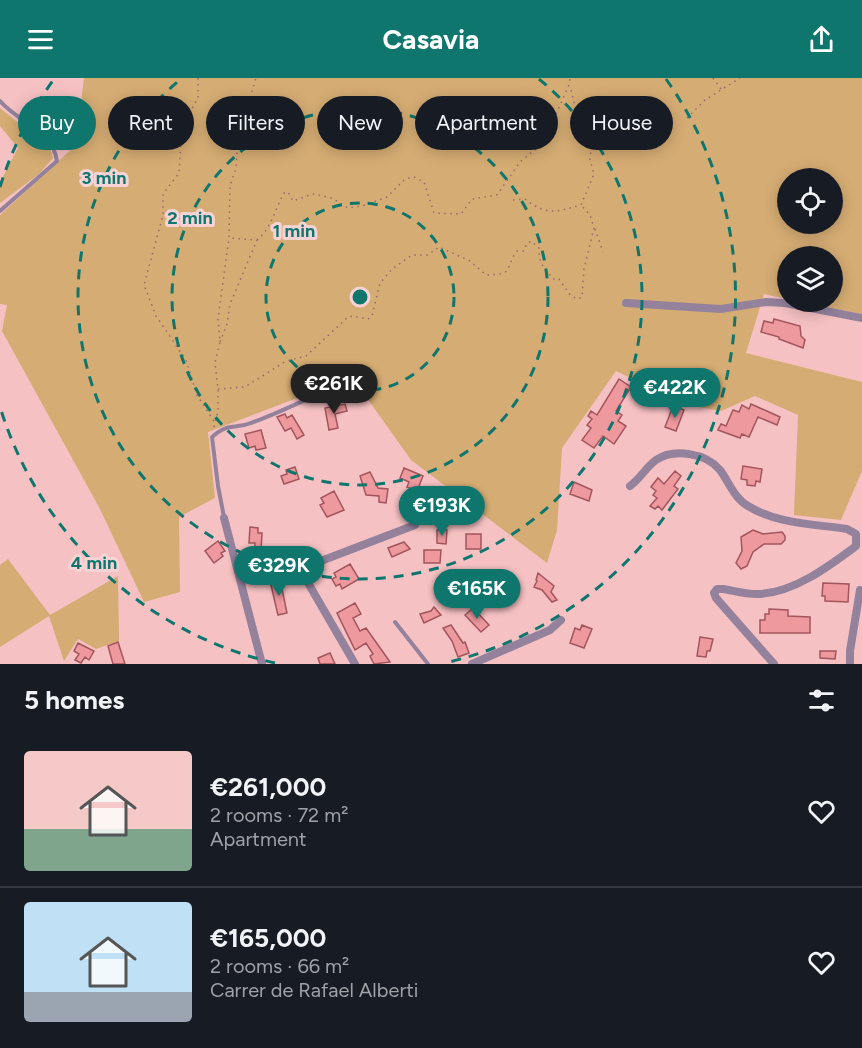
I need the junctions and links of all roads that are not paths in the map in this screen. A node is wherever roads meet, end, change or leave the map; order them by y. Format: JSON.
{"nodes":[{"id":1,"x":0,"y":101,"type":"edge"},
{"id":2,"x":0,"y":211,"type":"edge"},
{"id":3,"x":626,"y":303,"type":"dead end"},
{"id":4,"x":862,"y":318,"type":"edge"},
{"id":5,"x":351,"y":382,"type":"dead end"},
{"id":6,"x":630,"y":486,"type":"dead end"},
{"id":7,"x":224,"y":518,"type":"joint"},
{"id":8,"x":415,"y":525,"type":"dead end"},
{"id":9,"x":860,"y":590,"type":"dead end"},
{"id":10,"x":561,"y":620,"type":"dead end"},
{"id":11,"x":395,"y":622,"type":"dead end"},
{"id":12,"x":262,"y":664,"type":"edge"},
{"id":13,"x":355,"y":664,"type":"edge"},
{"id":14,"x":428,"y":664,"type":"edge"},
{"id":15,"x":472,"y":664,"type":"edge"},
{"id":16,"x":774,"y":664,"type":"edge"},
{"id":17,"x":850,"y":664,"type":"edge"}],
"edges":[{"from":1,"to":2,"type":"lane"},
{"from":3,"to":4,"type":"street"},
{"from":5,"to":7,"type":"lane"},
{"from":6,"to":16,"type":"street"},
{"from":7,"to":12,"type":"street"},
{"from":8,"to":13,"type":"street"},
{"from":9,"to":17,"type":"street"},
{"from":10,"to":15,"type":"street"},
{"from":11,"to":14,"type":"lane"}]}
